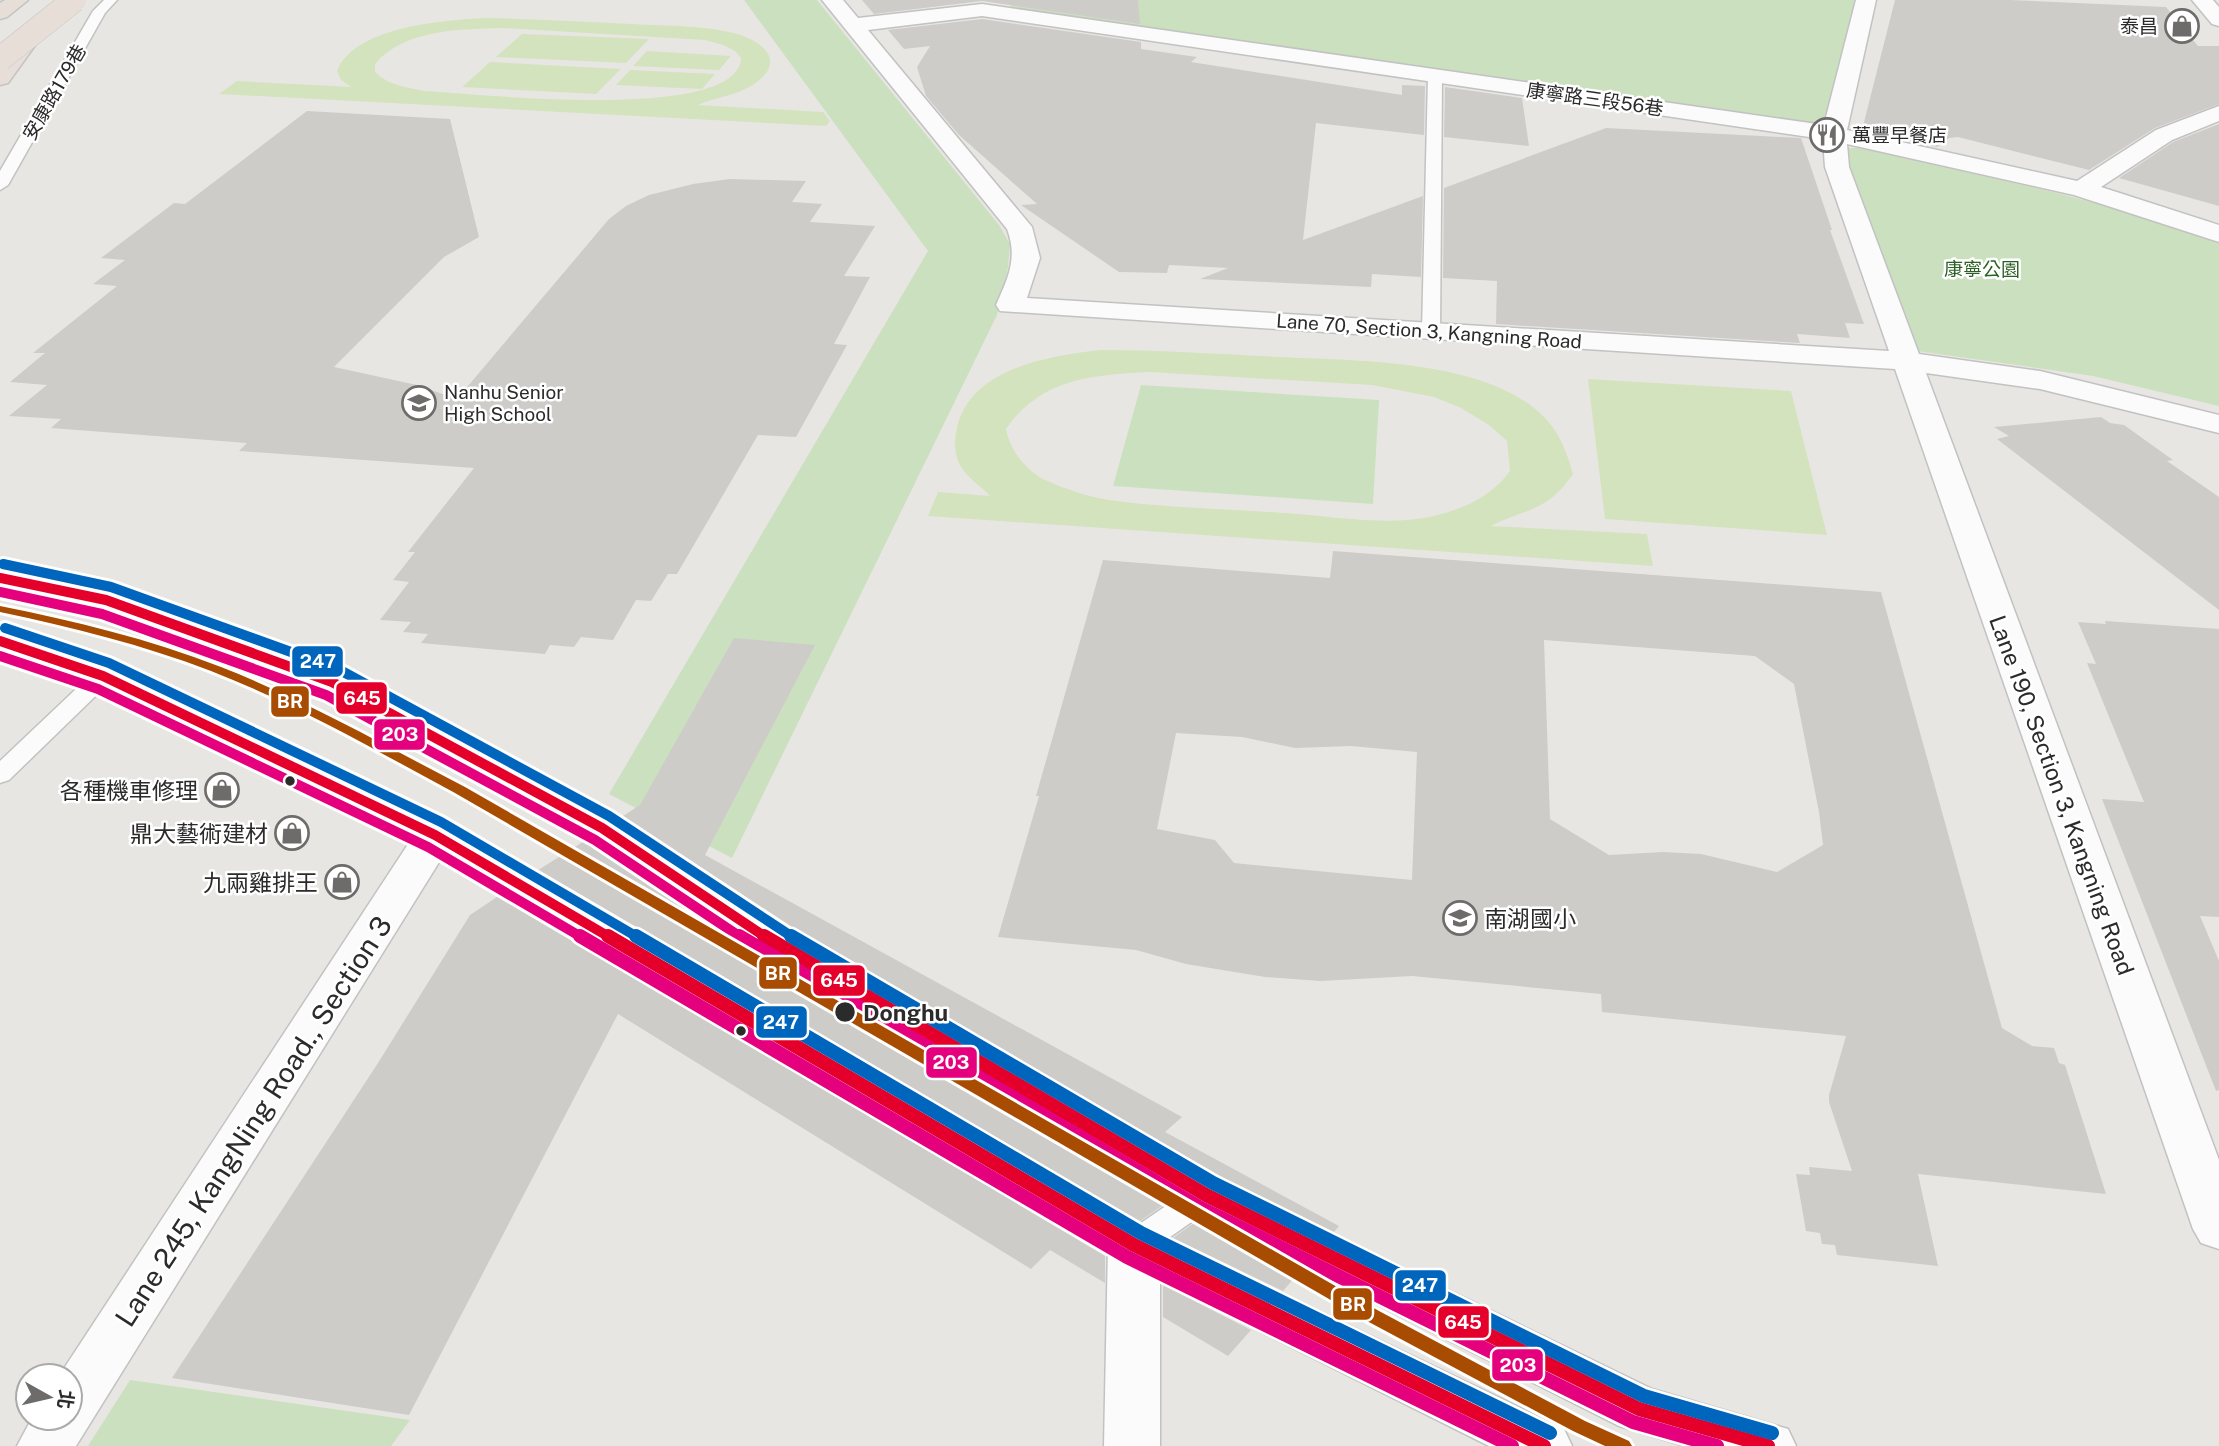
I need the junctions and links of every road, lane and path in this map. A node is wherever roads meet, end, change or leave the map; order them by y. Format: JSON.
{"nodes":[{"id":1,"x":18,"y":0,"type":"edge"},
{"id":2,"x":57,"y":0,"type":"edge"},
{"id":3,"x":74,"y":0,"type":"edge"},
{"id":4,"x":111,"y":0,"type":"edge"},
{"id":5,"x":832,"y":0,"type":"edge"},
{"id":6,"x":1866,"y":0,"type":"edge"},
{"id":7,"x":2202,"y":0,"type":"edge"},
{"id":8,"x":991,"y":5,"type":"edge"},
{"id":9,"x":0,"y":13,"type":"edge"},
{"id":10,"x":2219,"y":20,"type":"edge"},
{"id":11,"x":852,"y":25,"type":"junction"},
{"id":12,"x":0,"y":59,"type":"edge"},
{"id":13,"x":1434,"y":76,"type":"junction"},
{"id":14,"x":0,"y":78,"type":"edge"},
{"id":15,"x":2219,"y":113,"type":"edge"},
{"id":16,"x":1834,"y":134,"type":"junction"},
{"id":17,"x":0,"y":185,"type":"edge"},
{"id":18,"x":2081,"y":189,"type":"junction"},
{"id":19,"x":2219,"y":234,"type":"edge"},
{"id":20,"x":1431,"y":332,"type":"junction"},
{"id":21,"x":1906,"y":361,"type":"junction"},
{"id":22,"x":2219,"y":424,"type":"edge"},
{"id":23,"x":0,"y":578,"type":"edge"},
{"id":24,"x":0,"y":640,"type":"edge"},
{"id":25,"x":103,"y":676,"type":"junction"},
{"id":26,"x":0,"y":775,"type":"edge"},
{"id":27,"x":435,"y":835,"type":"junction"},
{"id":28,"x":1206,"y":1195,"type":"junction"},
{"id":29,"x":2219,"y":1229,"type":"edge"},
{"id":30,"x":1134,"y":1245,"type":"junction"},
{"id":31,"x":84,"y":1384,"type":"edge"},
{"id":32,"x":1132,"y":1446,"type":"edge"},
{"id":33,"x":1544,"y":1446,"type":"edge"},
{"id":34,"x":1768,"y":1446,"type":"edge"}],
"edges":[{"from":1,"to":9,"type":"highway"},
{"from":2,"to":14,"type":"highway"},
{"from":3,"to":12,"type":"highway","bridge":true},
{"from":4,"to":17,"type":"lane","name":"安康路179巷"},
{"from":5,"to":11,"type":"street","name":"Lane 70, Section 3, Kangning Road"},
{"from":6,"to":16,"type":"street","name":"Lane 190, Section 3, Kangning Road"},
{"from":7,"to":10,"type":"street"},
{"from":8,"to":11,"type":"street","name":"康寧路三段56巷"},
{"from":8,"to":13,"type":"street","name":"康寧路三段56巷"},
{"from":11,"to":20,"type":"street","name":"Lane 70, Section 3, Kangning Road"},
{"from":13,"to":16,"type":"street","name":"康寧路三段56巷"},
{"from":13,"to":20,"type":"lane"},
{"from":15,"to":18,"type":"street"},
{"from":16,"to":18,"type":"street","name":"康寧路三段56巷"},
{"from":16,"to":21,"type":"street","name":"Lane 190, Section 3, Kangning Road"},
{"from":18,"to":19,"type":"street","name":"康寧路三段56巷"},
{"from":20,"to":21,"type":"street","name":"Lane 70, Section 3, Kangning Road"},
{"from":21,"to":22,"type":"street","name":"Lane 70, Section 3, Kangning Road"},
{"from":21,"to":29,"type":"street","name":"Lane 190, Section 3, Kangning Road"},
{"from":23,"to":28,"type":"street"},
{"from":24,"to":25,"type":"street"},
{"from":25,"to":26,"type":"lane"},
{"from":25,"to":27,"type":"street"},
{"from":27,"to":30,"type":"street"},
{"from":27,"to":31,"type":"street","name":"Lane 245, KangNing Road., Section 3"},
{"from":28,"to":30,"type":"lane"},
{"from":28,"to":34,"type":"street"},
{"from":30,"to":32,"type":"street"},
{"from":30,"to":33,"type":"street"}]}
